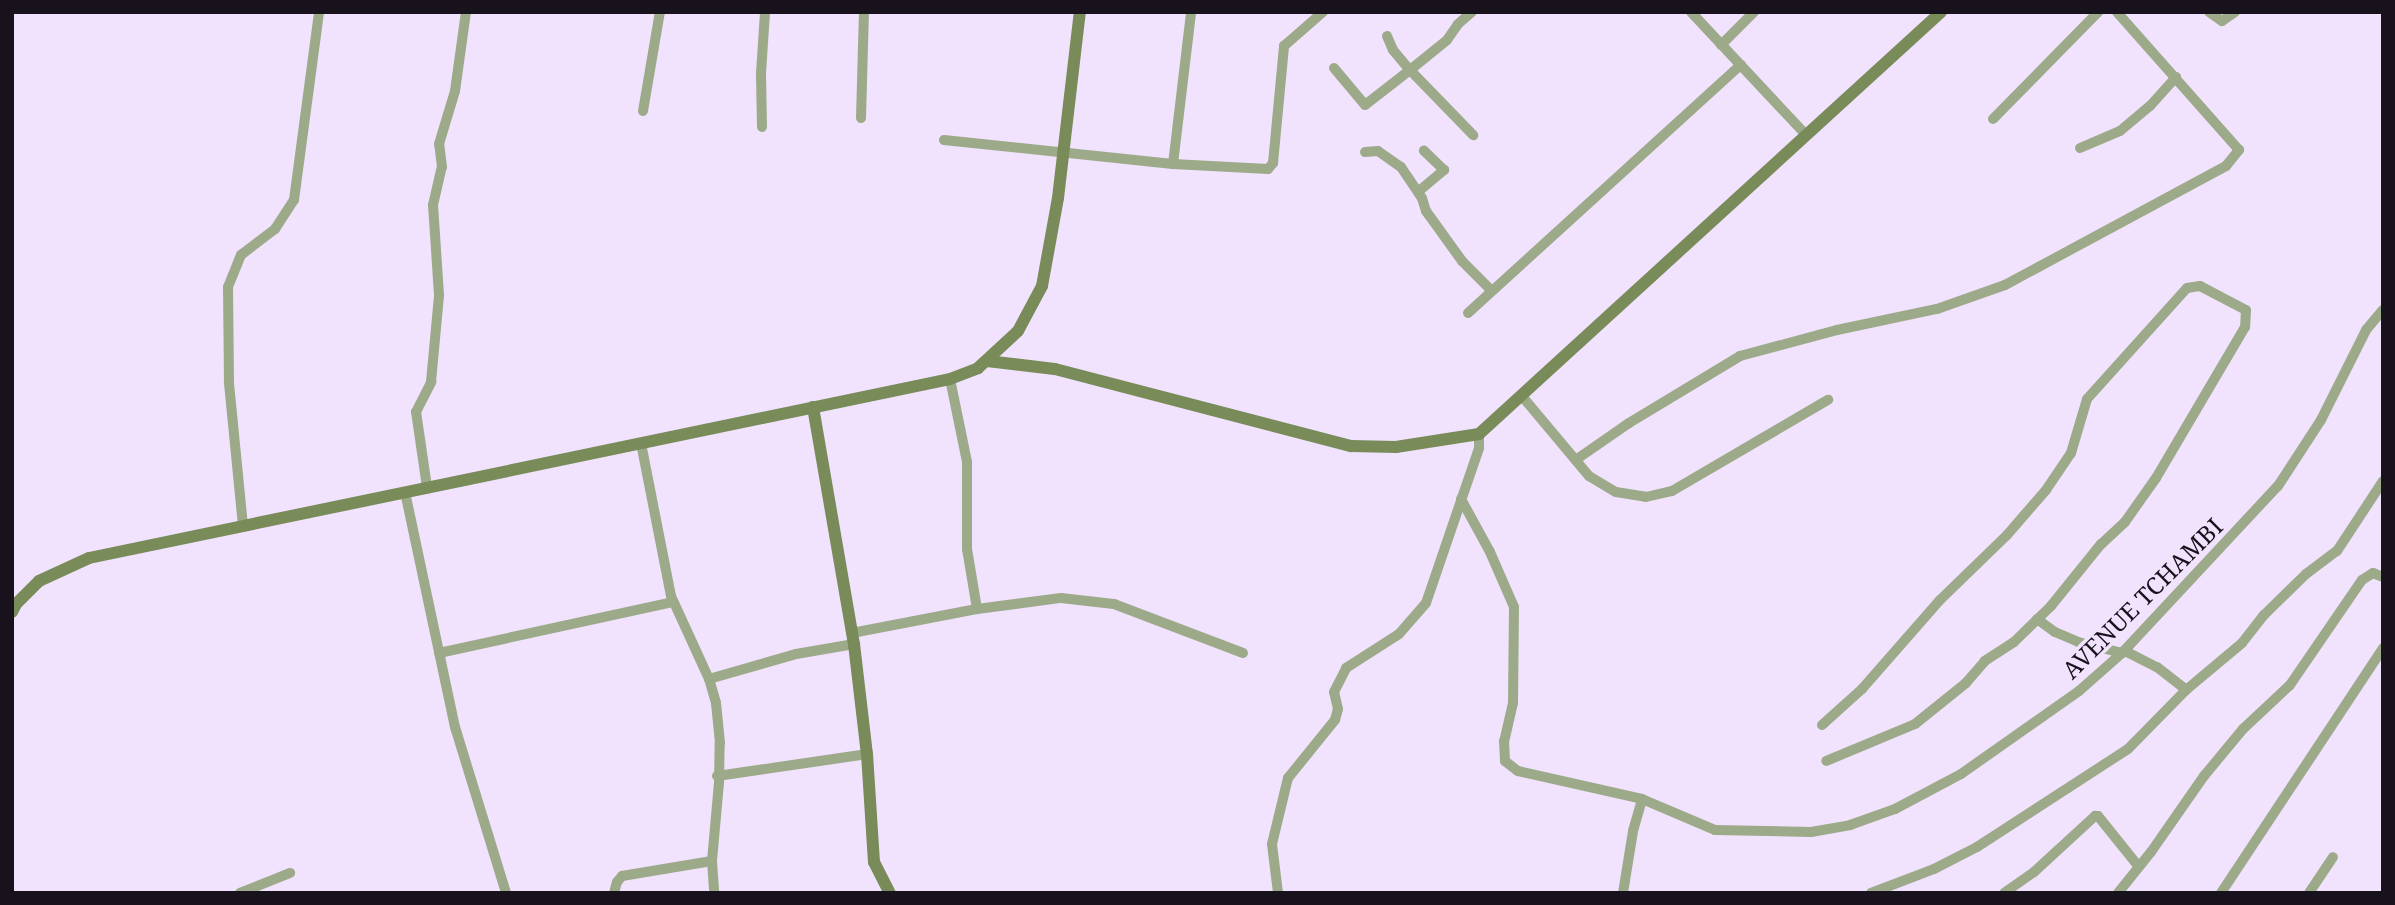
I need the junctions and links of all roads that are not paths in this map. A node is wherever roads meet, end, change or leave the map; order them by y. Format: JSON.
{"nodes":[{"id":1,"x":319,"y":12,"type":"edge"},
{"id":2,"x":466,"y":12,"type":"edge"},
{"id":3,"x":660,"y":12,"type":"edge"},
{"id":4,"x":765,"y":12,"type":"edge"},
{"id":5,"x":864,"y":12,"type":"edge"},
{"id":6,"x":1080,"y":12,"type":"edge"},
{"id":7,"x":1191,"y":12,"type":"edge"},
{"id":8,"x":1322,"y":12,"type":"edge"},
{"id":9,"x":1472,"y":12,"type":"edge"},
{"id":10,"x":1691,"y":12,"type":"edge"},
{"id":11,"x":1754,"y":12,"type":"edge"},
{"id":12,"x":1941,"y":12,"type":"edge"},
{"id":13,"x":2098,"y":12,"type":"edge"},
{"id":14,"x":2117,"y":12,"type":"edge"},
{"id":15,"x":2209,"y":12,"type":"edge"},
{"id":16,"x":2235,"y":12,"type":"edge"},
{"id":17,"x":1387,"y":36,"type":"dead end"},
{"id":18,"x":1721,"y":45,"type":"junction"},
{"id":19,"x":1741,"y":65,"type":"junction"},
{"id":20,"x":1334,"y":68,"type":"dead end"},
{"id":21,"x":1410,"y":70,"type":"junction"},
{"id":22,"x":2176,"y":77,"type":"junction"},
{"id":23,"x":643,"y":111,"type":"dead end"},
{"id":24,"x":861,"y":118,"type":"dead end"},
{"id":25,"x":1993,"y":119,"type":"dead end"},
{"id":26,"x":762,"y":127,"type":"dead end"},
{"id":27,"x":1473,"y":135,"type":"dead end"},
{"id":28,"x":1806,"y":135,"type":"junction"},
{"id":29,"x":944,"y":140,"type":"dead end"},
{"id":30,"x":2080,"y":148,"type":"dead end"},
{"id":31,"x":1063,"y":152,"type":"junction"},
{"id":32,"x":1366,"y":152,"type":"dead end"},
{"id":33,"x":1424,"y":152,"type":"dead end"},
{"id":34,"x":1173,"y":164,"type":"junction"},
{"id":35,"x":1419,"y":191,"type":"junction"},
{"id":36,"x":1492,"y":291,"type":"junction"},
{"id":37,"x":2383,"y":310,"type":"edge"},
{"id":38,"x":1468,"y":313,"type":"dead end"},
{"id":39,"x":987,"y":360,"type":"junction"},
{"id":40,"x":950,"y":379,"type":"junction"},
{"id":41,"x":1521,"y":395,"type":"junction"},
{"id":42,"x":1828,"y":400,"type":"dead end"},
{"id":43,"x":813,"y":407,"type":"junction"},
{"id":44,"x":1479,"y":433,"type":"junction"},
{"id":45,"x":641,"y":443,"type":"junction"},
{"id":46,"x":1577,"y":459,"type":"junction"},
{"id":47,"x":2383,"y":481,"type":"edge"},
{"id":48,"x":427,"y":488,"type":"junction"},
{"id":49,"x":405,"y":492,"type":"junction"},
{"id":50,"x":1461,"y":499,"type":"junction"},
{"id":51,"x":243,"y":526,"type":"junction"},
{"id":52,"x":2383,"y":577,"type":"edge"},
{"id":53,"x":672,"y":602,"type":"dead end"},
{"id":54,"x":977,"y":608,"type":"junction"},
{"id":55,"x":12,"y":612,"type":"edge"},
{"id":56,"x":2037,"y":619,"type":"junction"},
{"id":57,"x":853,"y":639,"type":"junction"},
{"id":58,"x":2383,"y":648,"type":"edge"},
{"id":59,"x":2124,"y":652,"type":"junction"},
{"id":60,"x":439,"y":653,"type":"junction"},
{"id":61,"x":1243,"y":653,"type":"dead end"},
{"id":62,"x":709,"y":679,"type":"junction"},
{"id":63,"x":2186,"y":690,"type":"junction"},
{"id":64,"x":1822,"y":724,"type":"dead end"},
{"id":65,"x":867,"y":754,"type":"junction"},
{"id":66,"x":1826,"y":761,"type":"dead end"},
{"id":67,"x":717,"y":776,"type":"junction"},
{"id":68,"x":1642,"y":799,"type":"junction"},
{"id":69,"x":2333,"y":856,"type":"dead end"},
{"id":70,"x":712,"y":861,"type":"junction"},
{"id":71,"x":2139,"y":867,"type":"junction"},
{"id":72,"x":290,"y":873,"type":"dead end"},
{"id":73,"x":240,"y":893,"type":"edge"},
{"id":74,"x":506,"y":893,"type":"edge"},
{"id":75,"x":614,"y":893,"type":"edge"},
{"id":76,"x":714,"y":893,"type":"edge"},
{"id":77,"x":890,"y":893,"type":"edge"},
{"id":78,"x":1278,"y":893,"type":"edge"},
{"id":79,"x":1623,"y":893,"type":"edge"},
{"id":80,"x":1871,"y":893,"type":"edge"},
{"id":81,"x":2004,"y":893,"type":"edge"},
{"id":82,"x":2118,"y":893,"type":"edge"},
{"id":83,"x":2221,"y":893,"type":"edge"},
{"id":84,"x":2309,"y":893,"type":"edge"}],
"edges":[{"from":1,"to":51,"type":"street"},
{"from":2,"to":48,"type":"street"},
{"from":3,"to":23,"type":"street"},
{"from":4,"to":26,"type":"street"},
{"from":5,"to":24,"type":"street"},
{"from":6,"to":31,"type":"street"},
{"from":7,"to":34,"type":"street"},
{"from":8,"to":34,"type":"street"},
{"from":9,"to":21,"type":"street"},
{"from":10,"to":18,"type":"street"},
{"from":11,"to":18,"type":"street"},
{"from":12,"to":28,"type":"street"},
{"from":13,"to":25,"type":"street"},
{"from":14,"to":22,"type":"street"},
{"from":15,"to":16,"type":"street"},
{"from":17,"to":21,"type":"street"},
{"from":18,"to":19,"type":"street"},
{"from":19,"to":28,"type":"street"},
{"from":19,"to":36,"type":"street"},
{"from":20,"to":21,"type":"street"},
{"from":21,"to":27,"type":"street"},
{"from":22,"to":30,"type":"street"},
{"from":22,"to":46,"type":"street"},
{"from":28,"to":41,"type":"street"},
{"from":29,"to":31,"type":"street"},
{"from":31,"to":34,"type":"street"},
{"from":31,"to":39,"type":"street"},
{"from":32,"to":35,"type":"street"},
{"from":33,"to":35,"type":"street"},
{"from":35,"to":36,"type":"street"},
{"from":36,"to":38,"type":"street"},
{"from":37,"to":59,"type":"street","name":"AVENUE TCHAMBI"},
{"from":39,"to":40,"type":"street"},
{"from":39,"to":44,"type":"street"},
{"from":40,"to":43,"type":"street"},
{"from":40,"to":54,"type":"street"},
{"from":41,"to":44,"type":"street"},
{"from":41,"to":46,"type":"street"},
{"from":42,"to":46,"type":"street"},
{"from":43,"to":45,"type":"street"},
{"from":43,"to":57,"type":"street"},
{"from":44,"to":50,"type":"street"},
{"from":45,"to":48,"type":"street"},
{"from":45,"to":62,"type":"street"},
{"from":47,"to":63,"type":"street"},
{"from":48,"to":49,"type":"street"},
{"from":49,"to":51,"type":"street"},
{"from":49,"to":60,"type":"street"},
{"from":50,"to":68,"type":"street","name":"AVENUE TCHAMBI"},
{"from":50,"to":78,"type":"street"},
{"from":51,"to":55,"type":"street"},
{"from":52,"to":71,"type":"street"},
{"from":53,"to":60,"type":"street"},
{"from":54,"to":57,"type":"street"},
{"from":54,"to":61,"type":"street"},
{"from":56,"to":59,"type":"street"},
{"from":56,"to":64,"type":"street"},
{"from":56,"to":66,"type":"street"},
{"from":57,"to":62,"type":"street"},
{"from":57,"to":65,"type":"street"},
{"from":58,"to":83,"type":"street"},
{"from":59,"to":63,"type":"street"},
{"from":59,"to":68,"type":"street","name":"AVENUE TCHAMBI"},
{"from":60,"to":74,"type":"street"},
{"from":62,"to":67,"type":"street"},
{"from":63,"to":80,"type":"street"},
{"from":65,"to":67,"type":"street"},
{"from":65,"to":77,"type":"street"},
{"from":67,"to":70,"type":"street"},
{"from":68,"to":79,"type":"street"},
{"from":69,"to":84,"type":"street"},
{"from":70,"to":75,"type":"street"},
{"from":70,"to":76,"type":"street"},
{"from":71,"to":81,"type":"street"},
{"from":71,"to":82,"type":"street"},
{"from":72,"to":73,"type":"street"}]}
